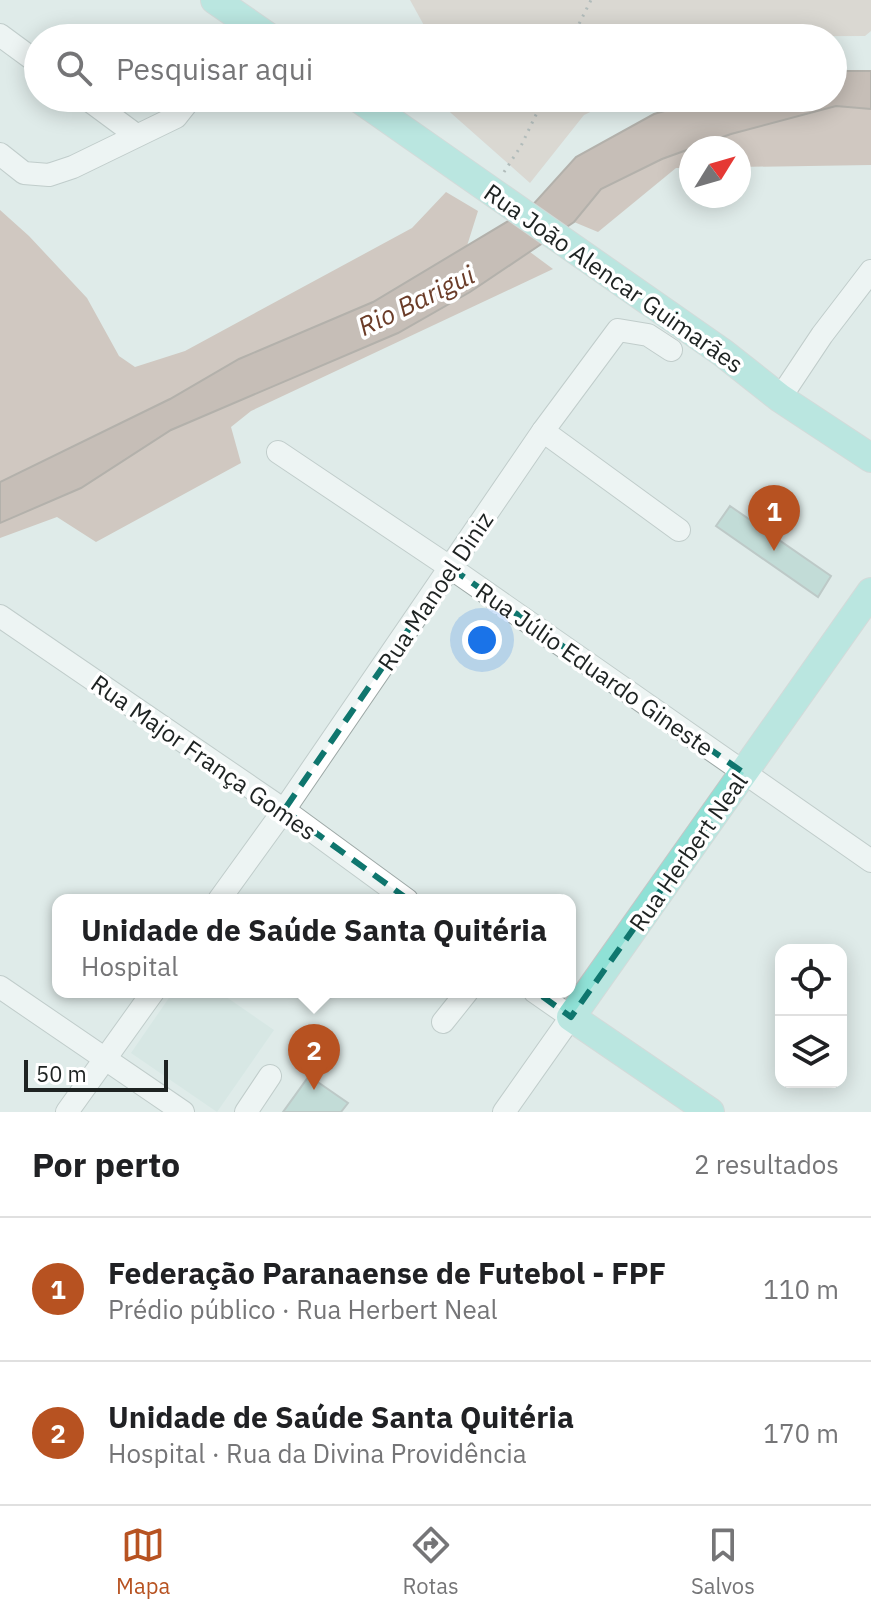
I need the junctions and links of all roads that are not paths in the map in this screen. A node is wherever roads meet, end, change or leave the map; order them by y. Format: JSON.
{"nodes":[{"id":1,"x":215,"y":0,"type":"edge"},
{"id":2,"x":234,"y":24,"type":"edge"},
{"id":3,"x":0,"y":35,"type":"edge"},
{"id":4,"x":24,"y":53,"type":"edge"},
{"id":5,"x":105,"y":112,"type":"edge"},
{"id":6,"x":180,"y":112,"type":"edge"},
{"id":7,"x":378,"y":112,"type":"edge"},
{"id":8,"x":136,"y":135,"type":"junction"},
{"id":9,"x":0,"y":154,"type":"edge"},
{"id":10,"x":871,"y":271,"type":"edge"},
{"id":11,"x":671,"y":350,"type":"dead end"},
{"id":12,"x":780,"y":398,"type":"junction"},
{"id":13,"x":543,"y":431,"type":"junction"},
{"id":14,"x":278,"y":452,"type":"dead end"},
{"id":15,"x":871,"y":458,"type":"edge"},
{"id":16,"x":679,"y":530,"type":"dead end"},
{"id":17,"x":451,"y":568,"type":"junction"},
{"id":18,"x":871,"y":592,"type":"edge"},
{"id":19,"x":0,"y":616,"type":"edge"},
{"id":20,"x":744,"y":773,"type":"junction"},
{"id":21,"x":284,"y":810,"type":"junction"},
{"id":22,"x":871,"y":861,"type":"edge"},
{"id":23,"x":223,"y":894,"type":"edge"},
{"id":24,"x":399,"y":894,"type":"edge"},
{"id":25,"x":0,"y":987,"type":"edge"},
{"id":26,"x":149,"y":998,"type":"edge"},
{"id":27,"x":462,"y":998,"type":"edge"},
{"id":28,"x":544,"y":998,"type":"edge"},
{"id":29,"x":571,"y":1017,"type":"junction"},
{"id":30,"x":443,"y":1022,"type":"dead end"},
{"id":31,"x":104,"y":1059,"type":"junction"},
{"id":32,"x":270,"y":1076,"type":"dead end"},
{"id":33,"x":701,"y":1109,"type":"edge"},
{"id":34,"x":67,"y":1112,"type":"edge"},
{"id":35,"x":183,"y":1112,"type":"edge"},
{"id":36,"x":246,"y":1112,"type":"edge"},
{"id":37,"x":504,"y":1112,"type":"edge"}],
"edges":[{"from":1,"to":2,"type":"main road"},
{"from":3,"to":4,"type":"street"},
{"from":5,"to":8,"type":"street"},
{"from":6,"to":8,"type":"street"},
{"from":7,"to":12,"type":"main road","name":"Rua João Alencar Guimarães"},
{"from":8,"to":9,"type":"street"},
{"from":10,"to":12,"type":"street"},
{"from":11,"to":13,"type":"street","name":"Rua Manoel Diniz"},
{"from":12,"to":15,"type":"main road","name":"Rua João Alencar Guimarães"},
{"from":13,"to":16,"type":"street"},
{"from":13,"to":17,"type":"street","name":"Rua Manoel Diniz"},
{"from":14,"to":17,"type":"street","name":"Rua Júlio Eduardo Gineste"},
{"from":17,"to":20,"type":"street","name":"Rua Júlio Eduardo Gineste"},
{"from":17,"to":21,"type":"street","name":"Rua Manoel Diniz"},
{"from":18,"to":20,"type":"main road","name":"Rua Herbert Neal"},
{"from":19,"to":21,"type":"street","name":"Rua Major França Gomes"},
{"from":20,"to":22,"type":"street","name":"Rua Júlio Eduardo Gineste"},
{"from":20,"to":29,"type":"main road","name":"Rua Herbert Neal"},
{"from":21,"to":23,"type":"street","name":"Rua Manoel Diniz"},
{"from":21,"to":24,"type":"street","name":"Rua Major França Gomes"},
{"from":25,"to":31,"type":"street"},
{"from":26,"to":31,"type":"street"},
{"from":27,"to":30,"type":"street"},
{"from":28,"to":29,"type":"street"},
{"from":29,"to":33,"type":"main road"},
{"from":29,"to":37,"type":"street","name":"Rua Herbert Neal"},
{"from":31,"to":34,"type":"street"},
{"from":31,"to":35,"type":"street"},
{"from":32,"to":36,"type":"street"}]}
